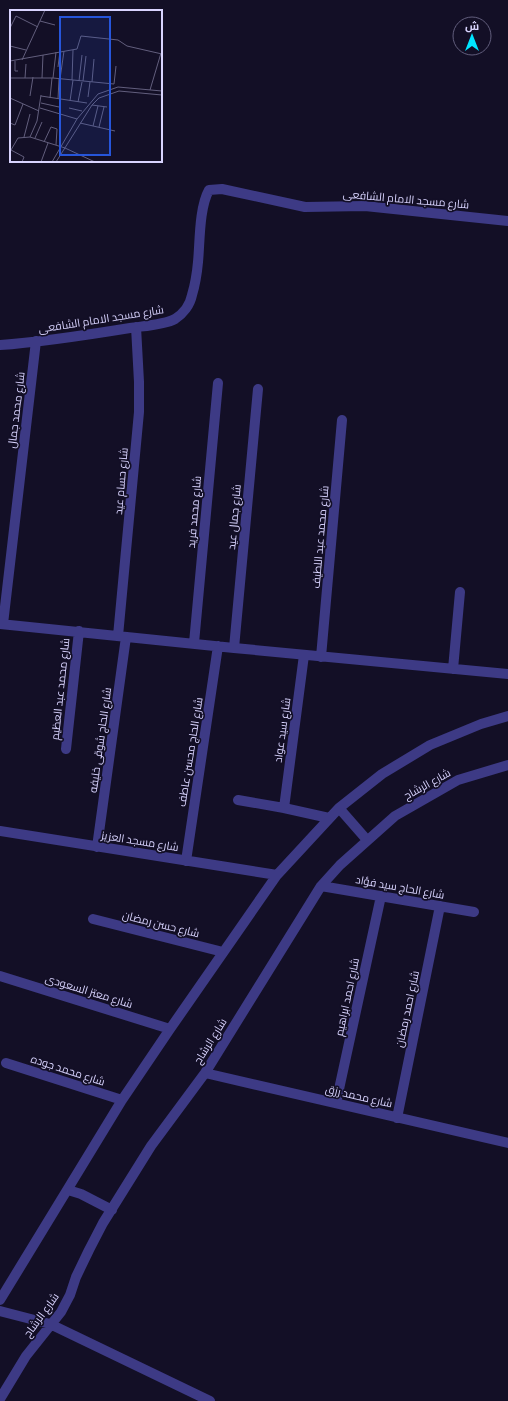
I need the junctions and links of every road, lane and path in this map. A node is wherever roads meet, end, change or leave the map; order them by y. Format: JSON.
{"nodes":[{"id":1,"x":508,"y":221,"type":"edge"},
{"id":2,"x":136,"y":327,"type":"junction"},
{"id":3,"x":36,"y":341,"type":"junction"},
{"id":4,"x":0,"y":345,"type":"edge"},
{"id":5,"x":218,"y":383,"type":"dead end"},
{"id":6,"x":258,"y":388,"type":"dead end"},
{"id":7,"x":342,"y":420,"type":"dead end"},
{"id":8,"x":460,"y":592,"type":"dead end"},
{"id":9,"x":2,"y":624,"type":"edge"},
{"id":10,"x":79,"y":631,"type":"junction"},
{"id":11,"x":122,"y":636,"type":"junction"},
{"id":12,"x":194,"y":643,"type":"junction"},
{"id":13,"x":218,"y":646,"type":"junction"},
{"id":14,"x":234,"y":648,"type":"junction"},
{"id":15,"x":304,"y":655,"type":"junction"},
{"id":16,"x":321,"y":657,"type":"junction"},
{"id":17,"x":452,"y":669,"type":"junction"},
{"id":18,"x":508,"y":674,"type":"edge"},
{"id":19,"x":508,"y":716,"type":"edge"},
{"id":20,"x":66,"y":749,"type":"dead end"},
{"id":21,"x":508,"y":765,"type":"edge"},
{"id":22,"x":238,"y":800,"type":"dead end"},
{"id":23,"x":284,"y":808,"type":"junction"},
{"id":24,"x":342,"y":811,"type":"junction"},
{"id":25,"x":329,"y":818,"type":"junction"},
{"id":26,"x":0,"y":831,"type":"edge"},
{"id":27,"x":367,"y":840,"type":"junction"},
{"id":28,"x":97,"y":847,"type":"junction"},
{"id":29,"x":186,"y":861,"type":"junction"},
{"id":30,"x":276,"y":875,"type":"junction"},
{"id":31,"x":321,"y":886,"type":"junction"},
{"id":32,"x":381,"y":896,"type":"junction"},
{"id":33,"x":440,"y":906,"type":"junction"},
{"id":34,"x":474,"y":912,"type":"dead end"},
{"id":35,"x":93,"y":919,"type":"dead end"},
{"id":36,"x":223,"y":952,"type":"junction"},
{"id":37,"x":0,"y":976,"type":"edge"},
{"id":38,"x":170,"y":1029,"type":"junction"},
{"id":39,"x":6,"y":1063,"type":"dead end"},
{"id":40,"x":205,"y":1073,"type":"junction"},
{"id":41,"x":122,"y":1100,"type":"junction"},
{"id":42,"x":336,"y":1103,"type":"junction"},
{"id":43,"x":397,"y":1118,"type":"junction"},
{"id":44,"x":508,"y":1143,"type":"edge"},
{"id":45,"x":68,"y":1190,"type":"junction"},
{"id":46,"x":112,"y":1210,"type":"junction"},
{"id":47,"x":0,"y":1300,"type":"edge"},
{"id":48,"x":3,"y":1311,"type":"edge"},
{"id":49,"x":50,"y":1324,"type":"junction"},
{"id":50,"x":0,"y":1399,"type":"edge"},
{"id":51,"x":210,"y":1401,"type":"edge"}],
"edges":[{"from":1,"to":2,"type":"street","name":"شارع مسجد الامام الشافعى"},
{"from":2,"to":3,"type":"street","name":"شارع مسجد الامام الشافعى"},
{"from":2,"to":11,"type":"street","name":"شارع حسام عيد"},
{"from":3,"to":4,"type":"street","name":"شارع مسجد الامام الشافعى"},
{"from":3,"to":9,"type":"street","name":"شارع محمد جمال"},
{"from":5,"to":12,"type":"street","name":"شارع محمد فريد"},
{"from":6,"to":14,"type":"street","name":"شارع جمال عيد"},
{"from":7,"to":16,"type":"street","name":"شارع محمد عبد اللطيف"},
{"from":8,"to":17,"type":"street"},
{"from":9,"to":10,"type":"street"},
{"from":10,"to":11,"type":"street"},
{"from":10,"to":20,"type":"street","name":"شارع محمد عبد العظيم"},
{"from":11,"to":12,"type":"street"},
{"from":11,"to":28,"type":"street","name":"شارع الحاج شوقى خليفه"},
{"from":12,"to":13,"type":"street"},
{"from":13,"to":14,"type":"street"},
{"from":13,"to":29,"type":"street","name":"شارع الحاج محسن عاطف"},
{"from":14,"to":15,"type":"street"},
{"from":15,"to":16,"type":"street"},
{"from":15,"to":23,"type":"street","name":"شارع سيد عواد"},
{"from":16,"to":17,"type":"street"},
{"from":17,"to":18,"type":"street"},
{"from":19,"to":24,"type":"street"},
{"from":21,"to":27,"type":"street","name":"شارع الرشاح"},
{"from":22,"to":23,"type":"street"},
{"from":23,"to":25,"type":"street"},
{"from":24,"to":25,"type":"street"},
{"from":24,"to":27,"type":"street"},
{"from":25,"to":30,"type":"street"},
{"from":26,"to":28,"type":"street","name":"شارع مسجد العزيز"},
{"from":27,"to":31,"type":"street","name":"شارع الرشاح"},
{"from":28,"to":29,"type":"street","name":"شارع مسجد العزيز"},
{"from":29,"to":30,"type":"street","name":"شارع مسجد العزيز"},
{"from":30,"to":36,"type":"street"},
{"from":31,"to":32,"type":"street","name":"شارع الحاج سيد فؤاد"},
{"from":31,"to":40,"type":"street","name":"شارع الرشاح"},
{"from":32,"to":33,"type":"street","name":"شارع الحاج سيد فؤاد"},
{"from":32,"to":42,"type":"street","name":"شارع احمد ابراهيم"},
{"from":33,"to":34,"type":"street","name":"شارع الحاج سيد فؤاد"},
{"from":33,"to":43,"type":"street","name":"شارع احمد رمضان"},
{"from":35,"to":36,"type":"street","name":"شارع حسن رمضان"},
{"from":36,"to":38,"type":"street"},
{"from":37,"to":38,"type":"street","name":"شارع معتز السعودى"},
{"from":38,"to":41,"type":"street"},
{"from":39,"to":41,"type":"street","name":"شارع محمد جوده"},
{"from":40,"to":42,"type":"street","name":"شارع محمد رزق"},
{"from":40,"to":46,"type":"street","name":"شارع الرشاح"},
{"from":41,"to":45,"type":"street"},
{"from":42,"to":43,"type":"street","name":"شارع محمد رزق"},
{"from":43,"to":44,"type":"street","name":"شارع محمد رزق"},
{"from":45,"to":46,"type":"street"},
{"from":45,"to":47,"type":"street"},
{"from":46,"to":49,"type":"street","name":"شارع الرشاح"},
{"from":48,"to":49,"type":"street"},
{"from":49,"to":50,"type":"street","name":"شارع الرشاح"},
{"from":49,"to":51,"type":"street"}]}
